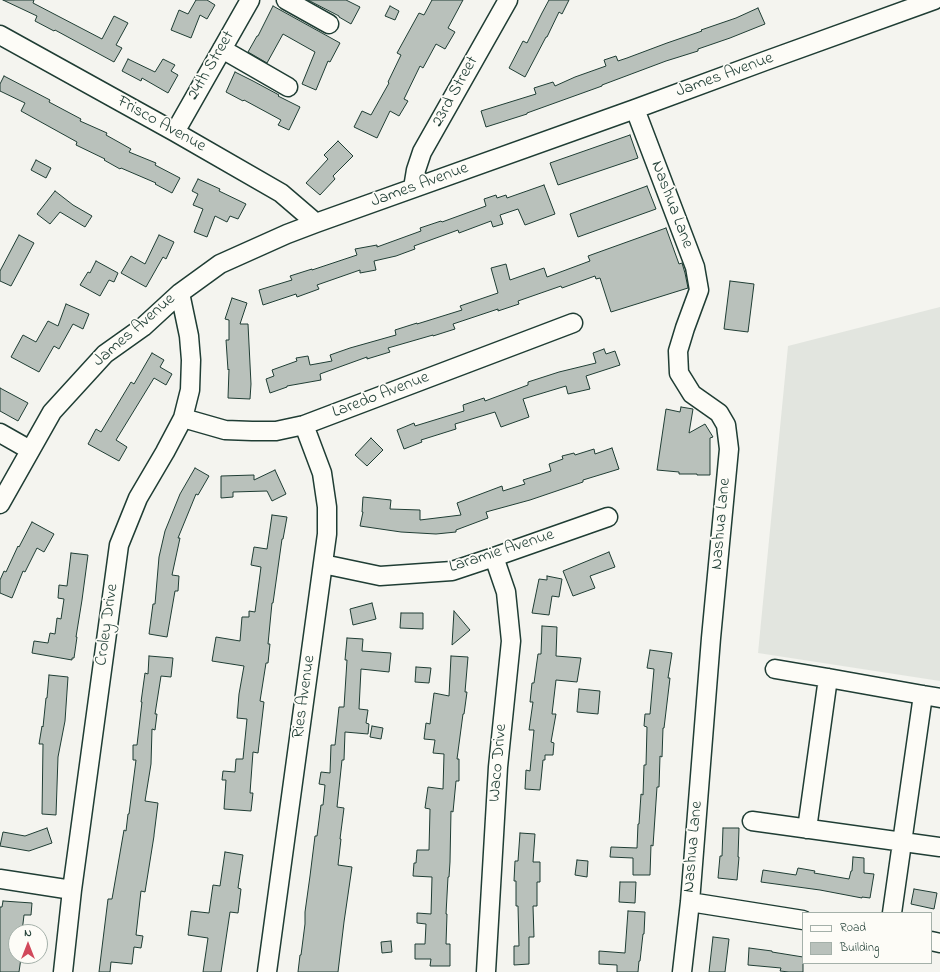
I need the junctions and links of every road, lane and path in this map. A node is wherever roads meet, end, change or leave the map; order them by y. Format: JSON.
{"nodes":[{"id":1,"x":250,"y":0,"type":"edge"},
{"id":2,"x":286,"y":0,"type":"edge"},
{"id":3,"x":508,"y":0,"type":"edge"},
{"id":4,"x":934,"y":0,"type":"edge"},
{"id":5,"x":329,"y":24,"type":"dead end"},
{"id":6,"x":0,"y":35,"type":"edge"},
{"id":7,"x":222,"y":49,"type":"junction"},
{"id":8,"x":288,"y":87,"type":"dead end"},
{"id":9,"x":635,"y":109,"type":"junction"},
{"id":10,"x":175,"y":132,"type":"junction"},
{"id":11,"x":414,"y":188,"type":"junction"},
{"id":12,"x":316,"y":223,"type":"junction"},
{"id":13,"x":180,"y":293,"type":"junction"},
{"id":14,"x":573,"y":323,"type":"dead end"},
{"id":15,"x":183,"y":418,"type":"junction"},
{"id":16,"x":304,"y":425,"type":"junction"},
{"id":17,"x":0,"y":433,"type":"edge"},
{"id":18,"x":30,"y":450,"type":"junction"},
{"id":19,"x":0,"y":504,"type":"edge"},
{"id":20,"x":608,"y":517,"type":"dead end"},
{"id":21,"x":494,"y":557,"type":"junction"},
{"id":22,"x":323,"y":564,"type":"junction"},
{"id":23,"x":775,"y":669,"type":"dead end"},
{"id":24,"x":828,"y":678,"type":"junction"},
{"id":25,"x":932,"y":697,"type":"edge"},
{"id":26,"x":752,"y":821,"type":"dead end"},
{"id":27,"x":807,"y":829,"type":"junction"},
{"id":28,"x":902,"y":842,"type":"junction"},
{"id":29,"x":940,"y":848,"type":"edge"},
{"id":30,"x":0,"y":879,"type":"edge"},
{"id":31,"x":72,"y":890,"type":"junction"},
{"id":32,"x":690,"y":902,"type":"junction"},
{"id":33,"x":892,"y":912,"type":"edge"},
{"id":34,"x":802,"y":920,"type":"edge"},
{"id":35,"x":63,"y":972,"type":"edge"},
{"id":36,"x":268,"y":972,"type":"edge"},
{"id":37,"x":486,"y":972,"type":"edge"},
{"id":38,"x":682,"y":972,"type":"edge"}],
"edges":[{"from":1,"to":7,"type":"street","name":"24th Street"},
{"from":2,"to":5,"type":"street"},
{"from":3,"to":11,"type":"street","name":"23rd Street"},
{"from":4,"to":9,"type":"street","name":"James Avenue"},
{"from":6,"to":10,"type":"street","name":"Frisco Avenue"},
{"from":7,"to":8,"type":"street"},
{"from":7,"to":10,"type":"street","name":"24th Street"},
{"from":9,"to":11,"type":"street","name":"James Avenue"},
{"from":9,"to":32,"type":"street","name":"Nashua Lane"},
{"from":10,"to":12,"type":"street","name":"Frisco Avenue"},
{"from":11,"to":12,"type":"street","name":"James Avenue"},
{"from":12,"to":13,"type":"street","name":"James Avenue"},
{"from":13,"to":15,"type":"street","name":"Croley Drive"},
{"from":13,"to":18,"type":"street","name":"James Avenue"},
{"from":14,"to":16,"type":"street","name":"Laredo Avenue"},
{"from":15,"to":16,"type":"street","name":"Laredo Avenue"},
{"from":15,"to":31,"type":"street","name":"Croley Drive"},
{"from":16,"to":22,"type":"street","name":"Ries Avenue"},
{"from":17,"to":18,"type":"street"},
{"from":18,"to":19,"type":"street","name":"James Avenue"},
{"from":20,"to":21,"type":"street","name":"Laramie Avenue"},
{"from":21,"to":22,"type":"street","name":"Laramie Avenue"},
{"from":21,"to":37,"type":"street","name":"Waco Drive"},
{"from":22,"to":36,"type":"street","name":"Ries Avenue"},
{"from":23,"to":24,"type":"street"},
{"from":24,"to":25,"type":"street"},
{"from":24,"to":27,"type":"street"},
{"from":25,"to":28,"type":"street"},
{"from":26,"to":27,"type":"street"},
{"from":27,"to":28,"type":"street"},
{"from":28,"to":29,"type":"street"},
{"from":28,"to":33,"type":"street"},
{"from":30,"to":31,"type":"street"},
{"from":31,"to":35,"type":"street","name":"Croley Drive"},
{"from":32,"to":34,"type":"street"},
{"from":32,"to":38,"type":"street","name":"Nashua Lane"}]}
